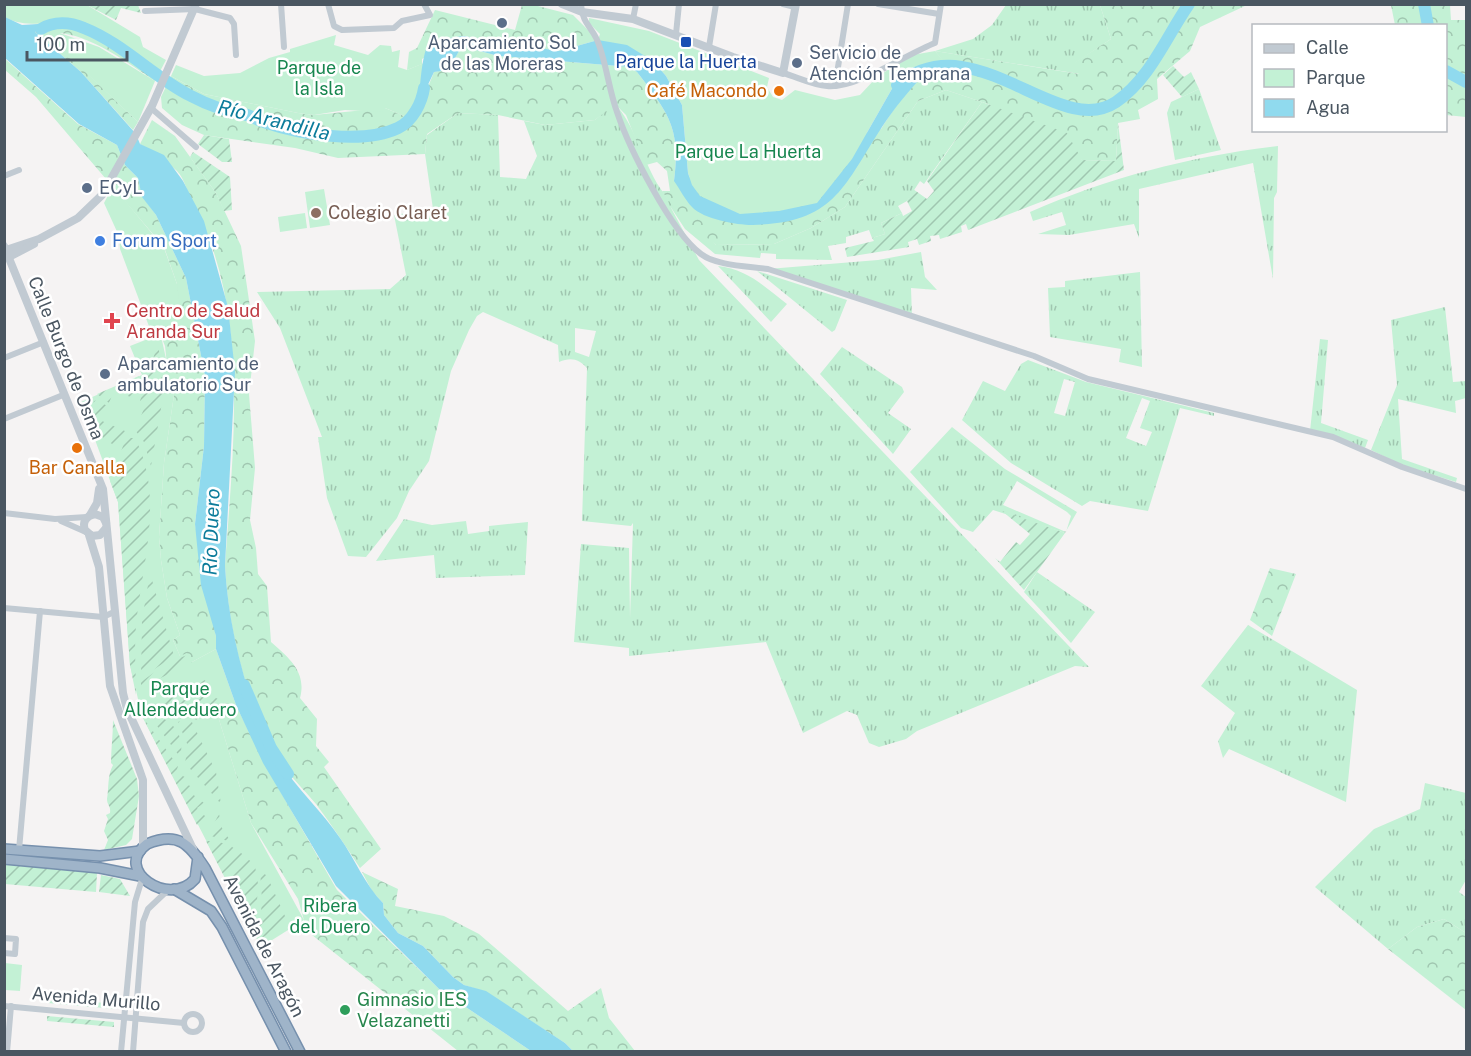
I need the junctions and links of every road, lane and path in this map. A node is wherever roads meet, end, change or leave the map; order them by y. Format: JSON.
{"nodes":[{"id":1,"x":281,"y":4,"type":"edge"},
{"id":2,"x":328,"y":4,"type":"edge"},
{"id":3,"x":424,"y":4,"type":"edge"},
{"id":4,"x":562,"y":4,"type":"edge"},
{"id":5,"x":636,"y":4,"type":"edge"},
{"id":6,"x":679,"y":4,"type":"edge"},
{"id":7,"x":716,"y":4,"type":"edge"},
{"id":8,"x":783,"y":4,"type":"edge"},
{"id":9,"x":848,"y":4,"type":"edge"},
{"id":10,"x":878,"y":4,"type":"edge"},
{"id":11,"x":900,"y":4,"type":"edge"},
{"id":12,"x":796,"y":6,"type":"edge"},
{"id":13,"x":196,"y":7,"type":"edge"},
{"id":14,"x":581,"y":8,"type":"edge"},
{"id":15,"x":940,"y":10,"type":"edge"},
{"id":16,"x":145,"y":11,"type":"dead end"},
{"id":17,"x":633,"y":19,"type":"junction"},
{"id":18,"x":676,"y":34,"type":"junction"},
{"id":19,"x":284,"y":47,"type":"dead end"},
{"id":20,"x":709,"y":47,"type":"junction"},
{"id":21,"x":236,"y":55,"type":"dead end"},
{"id":22,"x":783,"y":73,"type":"junction"},
{"id":23,"x":835,"y":86,"type":"junction"},
{"id":24,"x":151,"y":108,"type":"junction"},
{"id":25,"x":196,"y":147,"type":"dead end"},
{"id":26,"x":19,"y":170,"type":"dead end"},
{"id":27,"x":4,"y":176,"type":"edge"},
{"id":28,"x":6,"y":251,"type":"edge"},
{"id":29,"x":44,"y":342,"type":"junction"},
{"id":30,"x":4,"y":358,"type":"edge"},
{"id":31,"x":63,"y":395,"type":"junction"},
{"id":32,"x":4,"y":419,"type":"edge"},
{"id":33,"x":99,"y":481,"type":"junction"},
{"id":34,"x":1467,"y":489,"type":"edge"},
{"id":35,"x":4,"y":513,"type":"edge"},
{"id":36,"x":89,"y":516,"type":"junction"},
{"id":37,"x":55,"y":519,"type":"junction"},
{"id":38,"x":106,"y":525,"type":"junction"},
{"id":39,"x":87,"y":533,"type":"junction"},
{"id":40,"x":4,"y":608,"type":"edge"},
{"id":41,"x":40,"y":611,"type":"junction"},
{"id":42,"x":114,"y":612,"type":"junction"},
{"id":43,"x":103,"y":617,"type":"junction"},
{"id":44,"x":142,"y":825,"type":"junction"},
{"id":45,"x":4,"y":849,"type":"edge"},
{"id":46,"x":19,"y":850,"type":"junction"},
{"id":47,"x":138,"y":850,"type":"junction"},
{"id":48,"x":195,"y":853,"type":"junction"},
{"id":49,"x":4,"y":859,"type":"edge"},
{"id":50,"x":141,"y":878,"type":"junction"},
{"id":51,"x":171,"y":890,"type":"junction"},
{"id":52,"x":4,"y":938,"type":"edge"},
{"id":53,"x":4,"y":953,"type":"edge"},
{"id":54,"x":8,"y":1006,"type":"edge"},
{"id":55,"x":124,"y":1017,"type":"junction"},
{"id":56,"x":136,"y":1018,"type":"junction"},
{"id":57,"x":184,"y":1023,"type":"dead end"},
{"id":58,"x":7,"y":1052,"type":"edge"},
{"id":59,"x":121,"y":1052,"type":"edge"},
{"id":60,"x":133,"y":1052,"type":"edge"},
{"id":61,"x":286,"y":1052,"type":"edge"},
{"id":62,"x":300,"y":1052,"type":"edge"}],
"edges":[{"from":1,"to":19,"type":"street"},
{"from":2,"to":3,"type":"street"},
{"from":4,"to":14,"type":"street"},
{"from":5,"to":17,"type":"street"},
{"from":6,"to":18,"type":"street"},
{"from":7,"to":20,"type":"street"},
{"from":8,"to":12,"type":"street"},
{"from":9,"to":23,"type":"street"},
{"from":10,"to":15,"type":"street"},
{"from":11,"to":15,"type":"street"},
{"from":12,"to":22,"type":"street"},
{"from":13,"to":16,"type":"street"},
{"from":13,"to":21,"type":"street"},
{"from":13,"to":24,"type":"street"},
{"from":14,"to":17,"type":"street"},
{"from":14,"to":34,"type":"street"},
{"from":15,"to":23,"type":"street"},
{"from":17,"to":18,"type":"street"},
{"from":18,"to":20,"type":"street"},
{"from":20,"to":22,"type":"street"},
{"from":22,"to":23,"type":"street"},
{"from":24,"to":25,"type":"street"},
{"from":24,"to":28,"type":"street"},
{"from":26,"to":27,"type":"street"},
{"from":28,"to":29,"type":"street","name":"Calle Burgo de Osma"},
{"from":29,"to":30,"type":"street"},
{"from":29,"to":31,"type":"street","name":"Calle Burgo de Osma"},
{"from":31,"to":32,"type":"street"},
{"from":31,"to":33,"type":"street","name":"Calle Burgo de Osma"},
{"from":33,"to":36,"type":"street"},
{"from":33,"to":38,"type":"street","name":"Calle Burgo de Osma"},
{"from":35,"to":37,"type":"street"},
{"from":36,"to":37,"type":"street"},
{"from":36,"to":38,"type":"street"},
{"from":36,"to":39,"type":"street"},
{"from":37,"to":39,"type":"street"},
{"from":38,"to":39,"type":"street"},
{"from":38,"to":42,"type":"street","name":"Calle Burgo de Osma"},
{"from":39,"to":43,"type":"street"},
{"from":40,"to":41,"type":"street"},
{"from":41,"to":43,"type":"street"},
{"from":41,"to":46,"type":"street"},
{"from":42,"to":43,"type":"street"},
{"from":42,"to":48,"type":"street","name":"Calle Burgo de Osma"},
{"from":43,"to":44,"type":"street"},
{"from":44,"to":47,"type":"street"},
{"from":44,"to":47,"type":"street"},
{"from":45,"to":46,"type":"highway"},
{"from":46,"to":47,"type":"highway"},
{"from":47,"to":48,"type":"highway"},
{"from":47,"to":50,"type":"highway"},
{"from":48,"to":51,"type":"highway"},
{"from":48,"to":62,"type":"highway","name":"Avenida de Aragón"},
{"from":49,"to":50,"type":"highway"},
{"from":50,"to":51,"type":"highway"},
{"from":50,"to":55,"type":"street"},
{"from":51,"to":56,"type":"street"},
{"from":51,"to":61,"type":"highway","name":"Avenida de Aragón"},
{"from":52,"to":53,"type":"street"},
{"from":54,"to":55,"type":"street","name":"Avenida Murillo"},
{"from":54,"to":58,"type":"street"},
{"from":55,"to":56,"type":"street","name":"Avenida Murillo"},
{"from":55,"to":59,"type":"street"},
{"from":56,"to":57,"type":"street","name":"Avenida Murillo"},
{"from":56,"to":60,"type":"street"}]}
